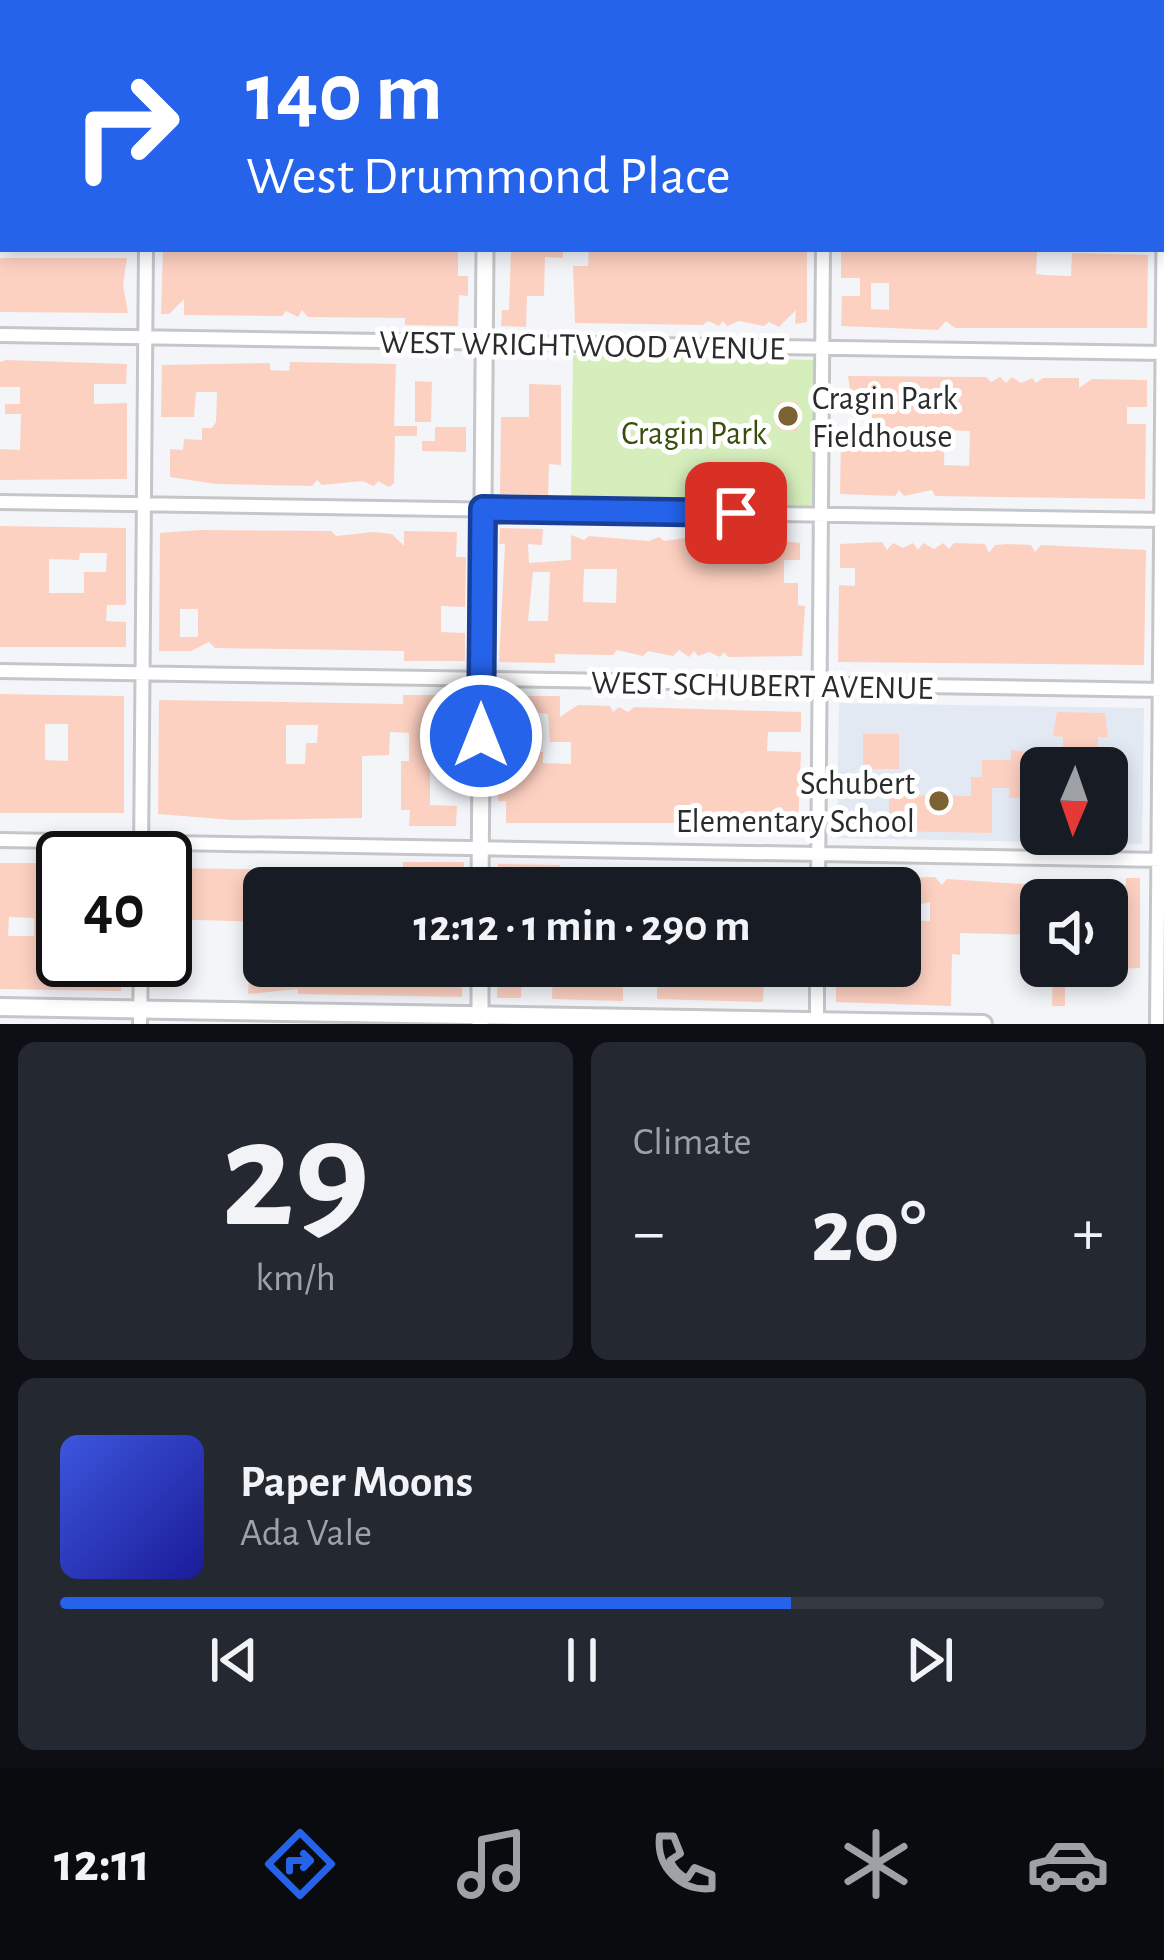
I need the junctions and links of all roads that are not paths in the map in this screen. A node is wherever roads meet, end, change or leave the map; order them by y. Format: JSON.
{"nodes":[{"id":1,"x":146,"y":252,"type":"edge"},
{"id":2,"x":484,"y":252,"type":"edge"},
{"id":3,"x":823,"y":252,"type":"edge"},
{"id":4,"x":1163,"y":252,"type":"edge"},
{"id":5,"x":0,"y":335,"type":"edge"},
{"id":6,"x":145,"y":337,"type":"junction"},
{"id":7,"x":484,"y":343,"type":"junction"},
{"id":8,"x":822,"y":348,"type":"junction"},
{"id":9,"x":1163,"y":353,"type":"edge"},
{"id":10,"x":0,"y":502,"type":"edge"},
{"id":11,"x":144,"y":504,"type":"junction"},
{"id":12,"x":483,"y":509,"type":"junction"},
{"id":13,"x":821,"y":514,"type":"junction"},
{"id":14,"x":1162,"y":520,"type":"edge"},
{"id":15,"x":0,"y":671,"type":"edge"},
{"id":16,"x":142,"y":674,"type":"junction"},
{"id":17,"x":482,"y":679,"type":"junction"},
{"id":18,"x":820,"y":685,"type":"junction"},
{"id":19,"x":1162,"y":690,"type":"edge"},
{"id":20,"x":141,"y":831,"type":"edge"},
{"id":21,"x":0,"y":840,"type":"edge"},
{"id":22,"x":36,"y":841,"type":"edge"},
{"id":23,"x":192,"y":843,"type":"edge"},
{"id":24,"x":480,"y":848,"type":"junction"},
{"id":25,"x":818,"y":854,"type":"junction"},
{"id":26,"x":1161,"y":860,"type":"edge"},
{"id":27,"x":480,"y":867,"type":"edge"},
{"id":28,"x":818,"y":867,"type":"edge"},
{"id":29,"x":480,"y":987,"type":"edge"},
{"id":30,"x":818,"y":987,"type":"edge"},
{"id":31,"x":0,"y":1007,"type":"edge"},
{"id":32,"x":140,"y":1017,"type":"edge"},
{"id":33,"x":480,"y":1020,"type":"edge"},
{"id":34,"x":817,"y":1023,"type":"edge"},
{"id":35,"x":983,"y":1024,"type":"edge"},
{"id":36,"x":1156,"y":1024,"type":"edge"}],
"edges":[{"from":1,"to":6,"type":"street"},
{"from":2,"to":7,"type":"street"},
{"from":3,"to":8,"type":"street"},
{"from":4,"to":9,"type":"street"},
{"from":5,"to":6,"type":"street","name":"WEST WRIGHTWOOD AVENUE"},
{"from":6,"to":7,"type":"street","name":"WEST WRIGHTWOOD AVENUE"},
{"from":6,"to":11,"type":"street"},
{"from":7,"to":8,"type":"street","name":"WEST WRIGHTWOOD AVENUE"},
{"from":7,"to":12,"type":"street"},
{"from":8,"to":9,"type":"street","name":"WEST WRIGHTWOOD AVENUE"},
{"from":8,"to":13,"type":"street"},
{"from":9,"to":14,"type":"street"},
{"from":10,"to":11,"type":"street"},
{"from":11,"to":12,"type":"street"},
{"from":11,"to":16,"type":"street"},
{"from":12,"to":13,"type":"street"},
{"from":12,"to":17,"type":"street"},
{"from":13,"to":14,"type":"street"},
{"from":13,"to":18,"type":"street"},
{"from":14,"to":19,"type":"street"},
{"from":15,"to":16,"type":"street","name":"WEST SCHUBERT AVENUE"},
{"from":16,"to":17,"type":"street","name":"WEST SCHUBERT AVENUE"},
{"from":16,"to":20,"type":"street"},
{"from":17,"to":18,"type":"street","name":"WEST SCHUBERT AVENUE"},
{"from":17,"to":24,"type":"street"},
{"from":18,"to":19,"type":"street","name":"WEST SCHUBERT AVENUE"},
{"from":18,"to":25,"type":"street"},
{"from":19,"to":26,"type":"street"},
{"from":21,"to":22,"type":"street"},
{"from":23,"to":24,"type":"street"},
{"from":24,"to":25,"type":"street"},
{"from":24,"to":27,"type":"street"},
{"from":25,"to":26,"type":"street"},
{"from":25,"to":28,"type":"street"},
{"from":26,"to":36,"type":"street"},
{"from":29,"to":33,"type":"street"},
{"from":30,"to":34,"type":"street"},
{"from":31,"to":32,"type":"main road"},
{"from":32,"to":33,"type":"main road"},
{"from":33,"to":34,"type":"main road"},
{"from":34,"to":35,"type":"main road"}]}
